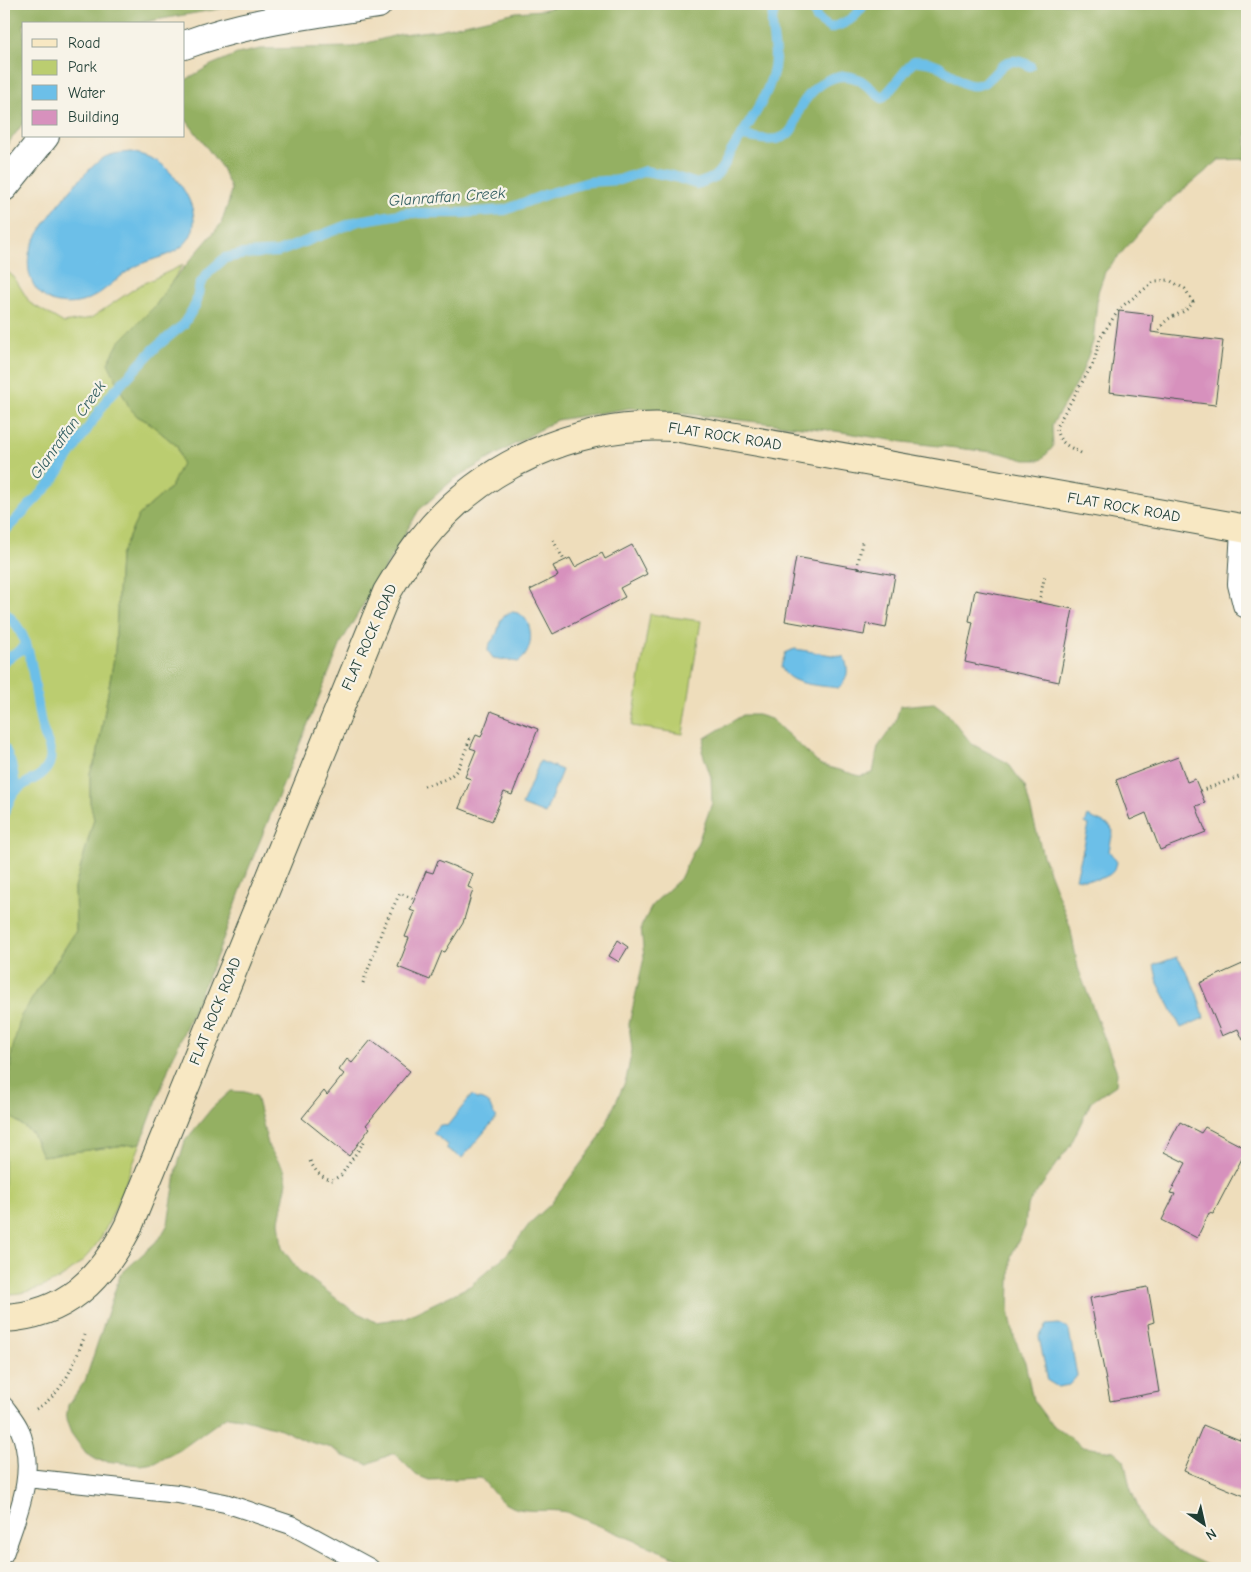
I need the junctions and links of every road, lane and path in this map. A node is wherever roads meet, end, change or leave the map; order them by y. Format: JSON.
{"nodes":[{"id":1,"x":378,"y":4,"type":"edge"},
{"id":2,"x":185,"y":45,"type":"edge"},
{"id":3,"x":42,"y":138,"type":"edge"},
{"id":4,"x":4,"y":187,"type":"edge"},
{"id":5,"x":1157,"y":333,"type":"dead end"},
{"id":6,"x":1081,"y":453,"type":"dead end"},
{"id":7,"x":1246,"y":529,"type":"edge"},
{"id":8,"x":553,"y":540,"type":"dead end"},
{"id":9,"x":862,"y":542,"type":"dead end"},
{"id":10,"x":564,"y":560,"type":"dead end"},
{"id":11,"x":858,"y":568,"type":"dead end"},
{"id":12,"x":1045,"y":575,"type":"dead end"},
{"id":13,"x":1038,"y":602,"type":"dead end"},
{"id":14,"x":1247,"y":604,"type":"edge"},
{"id":15,"x":473,"y":740,"type":"dead end"},
{"id":16,"x":1247,"y":774,"type":"edge"},
{"id":17,"x":424,"y":786,"type":"dead end"},
{"id":18,"x":1200,"y":791,"type":"dead end"},
{"id":19,"x":414,"y":899,"type":"dead end"},
{"id":20,"x":362,"y":983,"type":"dead end"},
{"id":21,"x":366,"y":1139,"type":"dead end"},
{"id":22,"x":310,"y":1161,"type":"dead end"},
{"id":23,"x":4,"y":1318,"type":"edge"},
{"id":24,"x":85,"y":1335,"type":"dead end"},
{"id":25,"x":4,"y":1406,"type":"edge"},
{"id":26,"x":15,"y":1422,"type":"junction"},
{"id":27,"x":1247,"y":1425,"type":"edge"},
{"id":28,"x":1240,"y":1440,"type":"dead end"},
{"id":29,"x":27,"y":1478,"type":"junction"},
{"id":30,"x":4,"y":1554,"type":"edge"},
{"id":31,"x":370,"y":1568,"type":"edge"}],
"edges":[{"from":1,"to":2,"type":"street"},
{"from":3,"to":4,"type":"street"},
{"from":5,"to":6,"type":"path"},
{"from":7,"to":14,"type":"street"},
{"from":7,"to":23,"type":"street","name":"FLAT ROCK ROAD"},
{"from":8,"to":10,"type":"path"},
{"from":9,"to":11,"type":"path"},
{"from":12,"to":13,"type":"path"},
{"from":15,"to":17,"type":"path"},
{"from":16,"to":18,"type":"path"},
{"from":19,"to":20,"type":"path"},
{"from":21,"to":22,"type":"path"},
{"from":24,"to":26,"type":"path"},
{"from":25,"to":26,"type":"lane"},
{"from":26,"to":29,"type":"lane"},
{"from":27,"to":28,"type":"path"},
{"from":29,"to":30,"type":"lane"},
{"from":29,"to":31,"type":"lane"}]}
